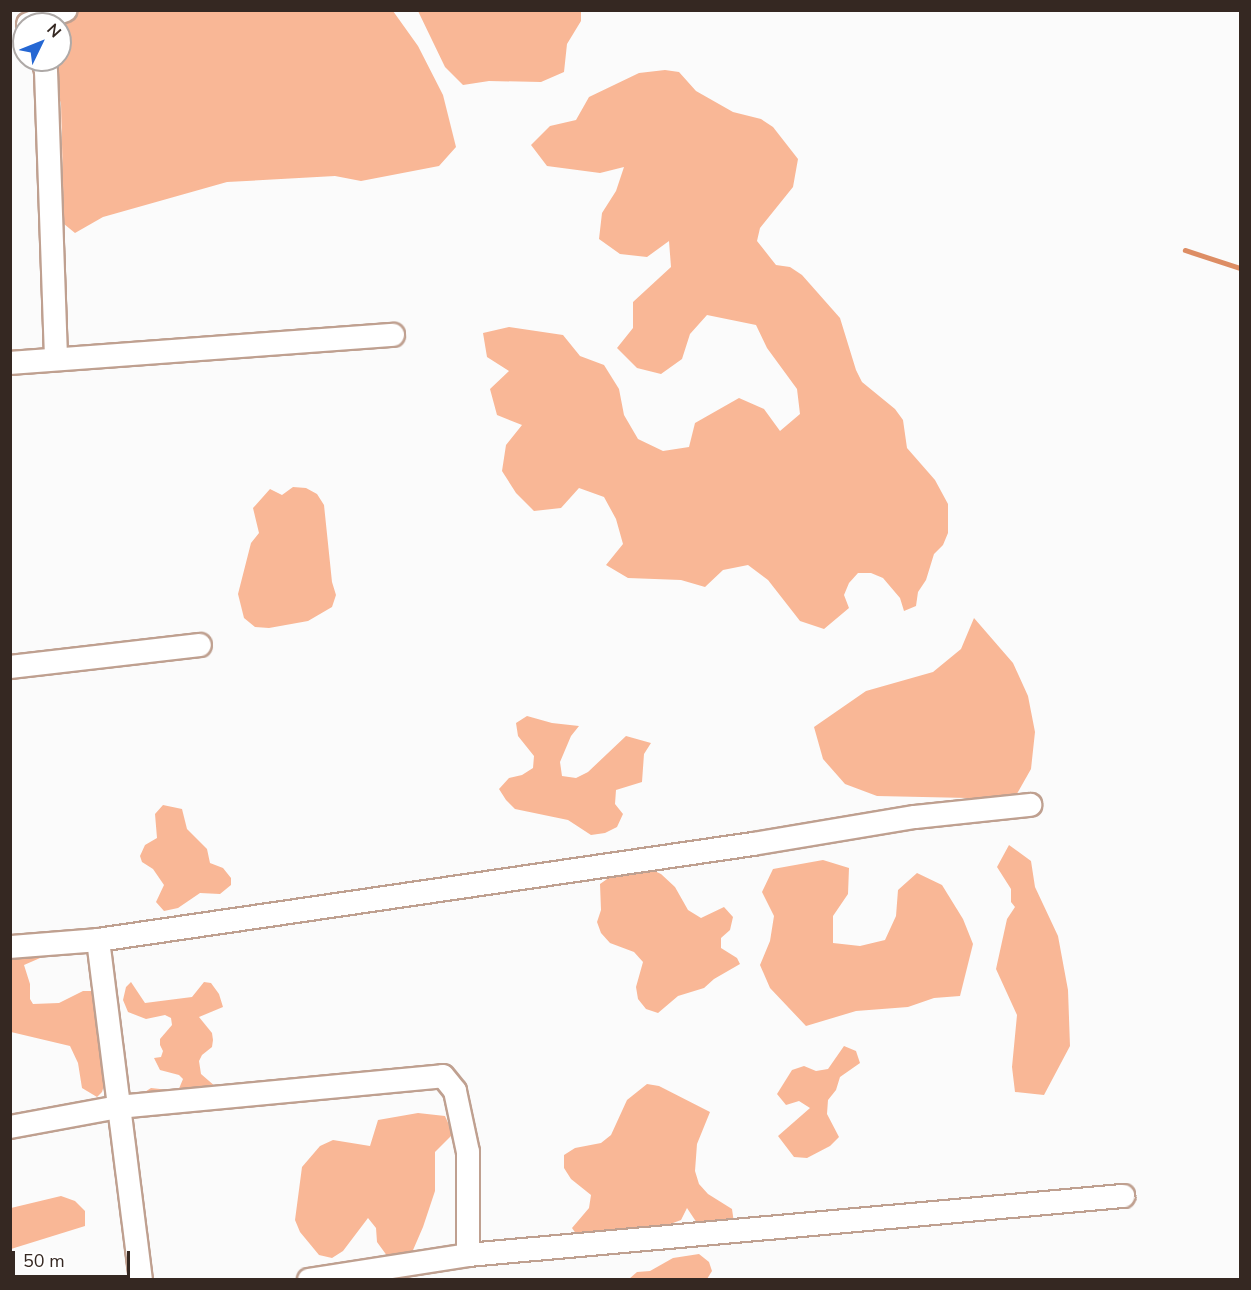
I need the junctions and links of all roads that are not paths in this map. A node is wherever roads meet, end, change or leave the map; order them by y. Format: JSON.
{"nodes":[{"id":1,"x":46,"y":72,"type":"edge"},
{"id":2,"x":393,"y":335,"type":"dead end"},
{"id":3,"x":56,"y":358,"type":"junction"},
{"id":4,"x":10,"y":363,"type":"edge"},
{"id":5,"x":200,"y":645,"type":"dead end"},
{"id":6,"x":10,"y":667,"type":"edge"},
{"id":7,"x":1030,"y":805,"type":"dead end"},
{"id":8,"x":98,"y":940,"type":"junction"},
{"id":9,"x":10,"y":947,"type":"edge"},
{"id":10,"x":118,"y":1107,"type":"junction"},
{"id":11,"x":10,"y":1127,"type":"edge"},
{"id":12,"x":1124,"y":1196,"type":"dead end"},
{"id":13,"x":468,"y":1255,"type":"junction"},
{"id":14,"x":141,"y":1280,"type":"edge"},
{"id":15,"x":309,"y":1280,"type":"edge"}],
"edges":[{"from":1,"to":3,"type":"street"},
{"from":2,"to":3,"type":"street"},
{"from":3,"to":4,"type":"street"},
{"from":5,"to":6,"type":"street"},
{"from":7,"to":8,"type":"street"},
{"from":8,"to":9,"type":"street"},
{"from":8,"to":10,"type":"street"},
{"from":10,"to":11,"type":"street"},
{"from":10,"to":13,"type":"street"},
{"from":10,"to":14,"type":"street"},
{"from":12,"to":13,"type":"street"},
{"from":13,"to":15,"type":"street"}]}
